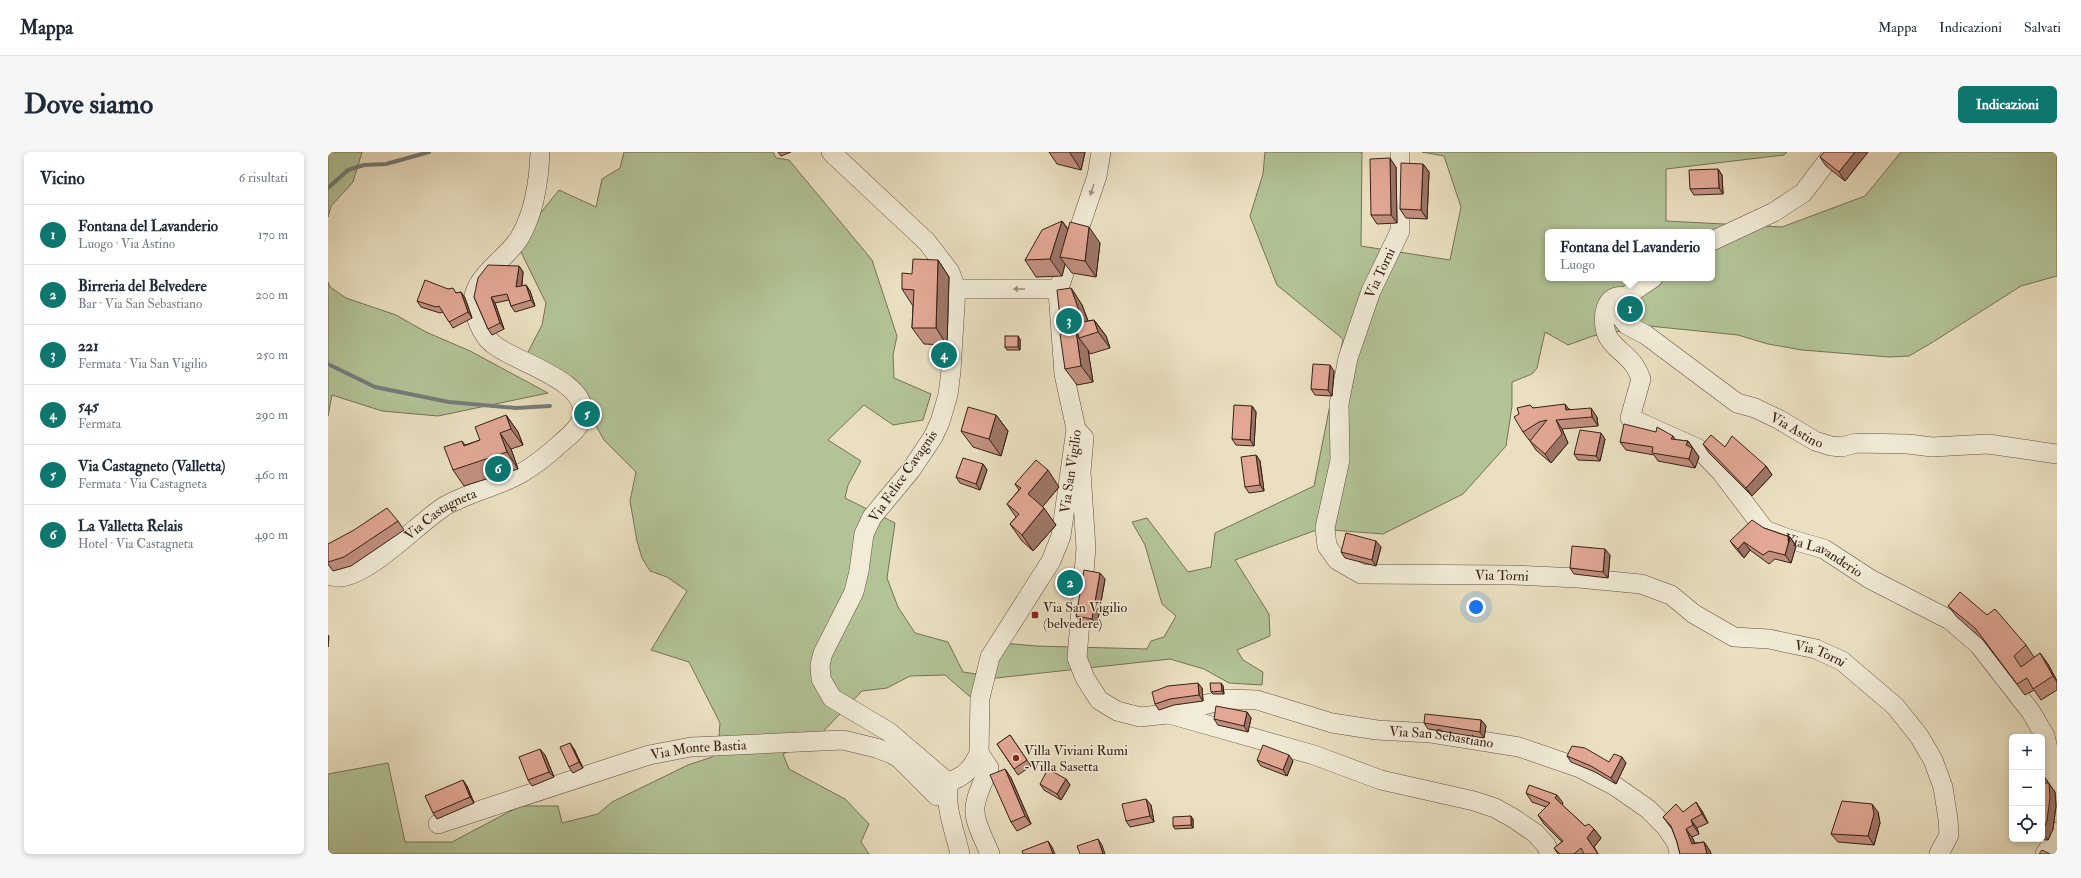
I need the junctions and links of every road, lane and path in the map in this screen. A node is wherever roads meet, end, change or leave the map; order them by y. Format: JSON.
{"nodes":[{"id":1,"x":540,"y":152,"type":"edge"},
{"id":2,"x":831,"y":152,"type":"edge"},
{"id":3,"x":1101,"y":152,"type":"edge"},
{"id":4,"x":1400,"y":152,"type":"edge"},
{"id":5,"x":1834,"y":152,"type":"edge"},
{"id":6,"x":1715,"y":240,"type":"edge"},
{"id":7,"x":1649,"y":281,"type":"edge"},
{"id":8,"x":956,"y":289,"type":"junction"},
{"id":9,"x":1058,"y":291,"type":"junction"},
{"id":10,"x":1625,"y":297,"type":"junction"},
{"id":11,"x":1076,"y":429,"type":"junction"},
{"id":12,"x":2057,"y":454,"type":"edge"},
{"id":13,"x":328,"y":575,"type":"edge"},
{"id":14,"x":1168,"y":714,"type":"junction"},
{"id":15,"x":979,"y":753,"type":"junction"},
{"id":16,"x":949,"y":785,"type":"junction"},
{"id":17,"x":2057,"y":788,"type":"edge"},
{"id":18,"x":438,"y":824,"type":"dead end"},
{"id":19,"x":2057,"y":832,"type":"edge"},
{"id":20,"x":960,"y":854,"type":"edge"},
{"id":21,"x":990,"y":854,"type":"edge"},
{"id":22,"x":1550,"y":854,"type":"edge"},
{"id":23,"x":1679,"y":854,"type":"edge"},
{"id":24,"x":1939,"y":854,"type":"edge"},
{"id":25,"x":2045,"y":854,"type":"edge"}],
"edges":[{"from":1,"to":13,"type":"street","name":"Via Castagneta"},
{"from":2,"to":8,"type":"street","name":"Via Felice Cavagnis"},
{"from":3,"to":9,"type":"street","name":"Via San Vigilio","one_way":true},
{"from":4,"to":24,"type":"street","name":"Via Torni"},
{"from":5,"to":6,"type":"street"},
{"from":7,"to":10,"type":"street"},
{"from":9,"to":8,"type":"street","one_way":true},
{"from":8,"to":16,"type":"street","name":"Via Felice Cavagnis"},
{"from":9,"to":11,"type":"street","name":"Via San Vigilio"},
{"from":10,"to":12,"type":"street","name":"Via Astino"},
{"from":10,"to":17,"type":"street","name":"Via Lavanderio"},
{"from":11,"to":14,"type":"street","name":"Via San Sebastiano"},
{"from":11,"to":15,"type":"street","name":"Via San Vigilio"},
{"from":14,"to":22,"type":"street","name":"Via San Sebastiano"},
{"from":14,"to":23,"type":"street","name":"Via San Sebastiano"},
{"from":15,"to":16,"type":"street"},
{"from":15,"to":21,"type":"street"},
{"from":16,"to":18,"type":"street","name":"Via Monte Bastia"},
{"from":16,"to":20,"type":"street"},
{"from":19,"to":25,"type":"street"}]}
